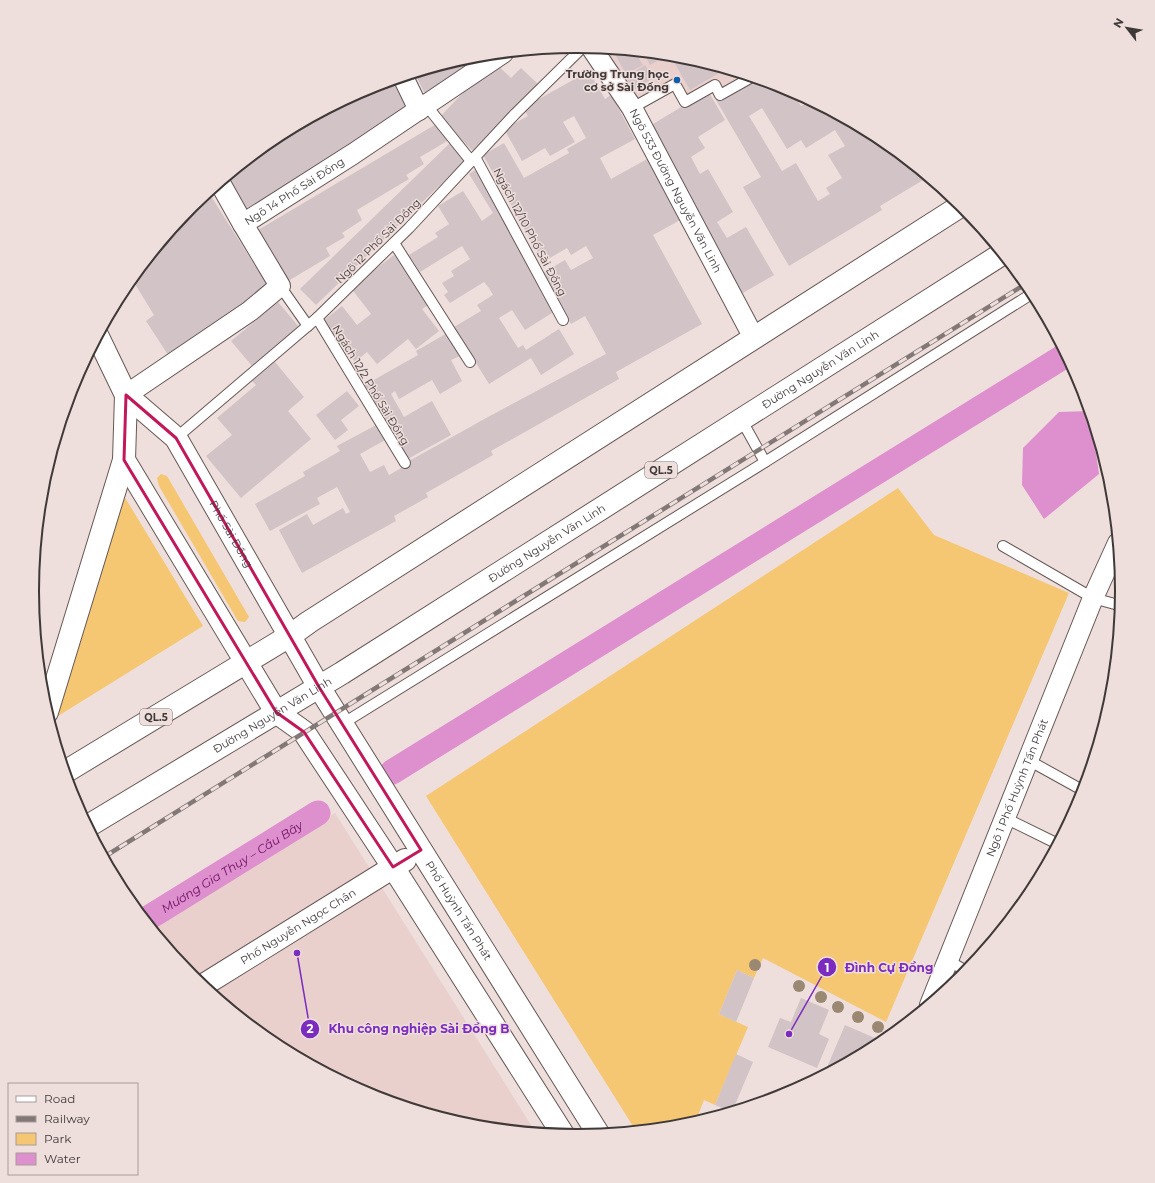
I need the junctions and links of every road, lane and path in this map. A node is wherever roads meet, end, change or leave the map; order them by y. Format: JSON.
{"nodes":[{"id":1,"x":576,"y":53,"type":"edge"},
{"id":2,"x":595,"y":53,"type":"edge"},
{"id":3,"x":493,"y":60,"type":"edge"},
{"id":4,"x":746,"y":80,"type":"edge"},
{"id":5,"x":406,"y":81,"type":"edge"},
{"id":6,"x":423,"y":108,"type":"junction"},
{"id":7,"x":632,"y":108,"type":"junction"},
{"id":8,"x":473,"y":159,"type":"junction"},
{"id":9,"x":222,"y":187,"type":"edge"},
{"id":10,"x":955,"y":208,"type":"edge"},
{"id":11,"x":243,"y":224,"type":"junction"},
{"id":12,"x":394,"y":243,"type":"junction"},
{"id":13,"x":999,"y":256,"type":"edge"},
{"id":14,"x":280,"y":286,"type":"junction"},
{"id":15,"x":1027,"y":296,"type":"edge"},
{"id":16,"x":318,"y":318,"type":"junction"},
{"id":17,"x":563,"y":320,"type":"dead end"},
{"id":18,"x":308,"y":326,"type":"junction"},
{"id":19,"x":754,"y":338,"type":"junction"},
{"id":20,"x":101,"y":342,"type":"edge"},
{"id":21,"x":470,"y":362,"type":"dead end"},
{"id":22,"x":126,"y":395,"type":"junction"},
{"id":23,"x":741,"y":419,"type":"junction"},
{"id":24,"x":176,"y":438,"type":"junction"},
{"id":25,"x":124,"y":460,"type":"junction"},
{"id":26,"x":765,"y":462,"type":"junction"},
{"id":27,"x":405,"y":463,"type":"dead end"},
{"id":28,"x":1003,"y":546,"type":"dead end"},
{"id":29,"x":1114,"y":551,"type":"edge"},
{"id":30,"x":1093,"y":598,"type":"junction"},
{"id":31,"x":1116,"y":604,"type":"edge"},
{"id":32,"x":291,"y":635,"type":"junction"},
{"id":33,"x":247,"y":662,"type":"junction"},
{"id":34,"x":319,"y":686,"type":"junction"},
{"id":35,"x":50,"y":702,"type":"edge"},
{"id":36,"x":276,"y":712,"type":"junction"},
{"id":37,"x":342,"y":724,"type":"junction"},
{"id":38,"x":1028,"y":760,"type":"junction"},
{"id":39,"x":70,"y":769,"type":"edge"},
{"id":40,"x":1079,"y":788,"type":"edge"},
{"id":41,"x":1005,"y":818,"type":"junction"},
{"id":42,"x":92,"y":824,"type":"edge"},
{"id":43,"x":1054,"y":842,"type":"edge"},
{"id":44,"x":421,"y":850,"type":"junction"},
{"id":45,"x":393,"y":867,"type":"junction"},
{"id":46,"x":947,"y":960,"type":"junction"},
{"id":47,"x":962,"y":968,"type":"edge"},
{"id":48,"x":208,"y":982,"type":"edge"},
{"id":49,"x":934,"y":995,"type":"edge"},
{"id":50,"x":560,"y":1129,"type":"edge"},
{"id":51,"x":596,"y":1129,"type":"edge"}],
"edges":[{"from":1,"to":8,"type":"lane","name":"Ngõ 12 Phố Sài Đồng"},
{"from":2,"to":7,"type":"street","name":"Ngõ 533 Đường Nguyễn Văn Linh"},
{"from":3,"to":6,"type":"street","name":"Ngõ 14 Phố Sài Đồng"},
{"from":4,"to":7,"type":"lane"},
{"from":5,"to":6,"type":"street"},
{"from":6,"to":8,"type":"lane","name":"Ngách 12/10 Phố Sài Đồng"},
{"from":6,"to":11,"type":"street","name":"Ngõ 14 Phố Sài Đồng"},
{"from":7,"to":19,"type":"street","name":"Ngõ 533 Đường Nguyễn Văn Linh"},
{"from":8,"to":12,"type":"lane","name":"Ngõ 12 Phố Sài Đồng"},
{"from":8,"to":17,"type":"lane","name":"Ngách 12/10 Phố Sài Đồng"},
{"from":9,"to":11,"type":"street","name":"Ngõ 14 Phố Sài Đồng"},
{"from":10,"to":19,"type":"main road","number":"QL.5"},
{"from":11,"to":14,"type":"street","name":"Ngõ 14 Phố Sài Đồng"},
{"from":12,"to":16,"type":"lane","name":"Ngõ 12 Phố Sài Đồng"},
{"from":12,"to":21,"type":"lane"},
{"from":13,"to":23,"type":"main road","name":"Đường Nguyễn Văn Linh","number":"QL.5"},
{"from":14,"to":18,"type":"lane"},
{"from":14,"to":22,"type":"street"},
{"from":15,"to":26,"type":"lane"},
{"from":16,"to":18,"type":"lane","name":"Ngõ 12 Phố Sài Đồng"},
{"from":16,"to":27,"type":"lane","name":"Ngách 12/2 Phố Sài Đồng"},
{"from":18,"to":24,"type":"lane","name":"Ngõ 12 Phố Sài Đồng"},
{"from":19,"to":32,"type":"main road","number":"QL.5"},
{"from":20,"to":22,"type":"main road","name":"Phố Sài Đồng"},
{"from":22,"to":24,"type":"main road","name":"Phố Sài Đồng"},
{"from":22,"to":25,"type":"main road","name":"Phố Sài Đồng"},
{"from":23,"to":26,"type":"lane"},
{"from":23,"to":34,"type":"main road","name":"Đường Nguyễn Văn Linh","number":"QL.5"},
{"from":24,"to":32,"type":"main road","name":"Phố Sài Đồng"},
{"from":25,"to":33,"type":"main road"},
{"from":25,"to":35,"type":"main road","name":"Phố Sài Đồng"},
{"from":26,"to":37,"type":"lane"},
{"from":28,"to":30,"type":"lane"},
{"from":29,"to":30,"type":"street","name":"Ngõ 1 Phố Huỳnh Tấn Phát"},
{"from":30,"to":31,"type":"lane"},
{"from":30,"to":38,"type":"street","name":"Ngõ 1 Phố Huỳnh Tấn Phát"},
{"from":32,"to":33,"type":"main road","number":"QL.5"},
{"from":32,"to":34,"type":"main road","name":"Phố Sài Đồng"},
{"from":33,"to":36,"type":"main road"},
{"from":33,"to":39,"type":"main road","number":"QL.5"},
{"from":34,"to":36,"type":"main road","name":"Đường Nguyễn Văn Linh","number":"QL.5"},
{"from":34,"to":37,"type":"main road","name":"Phố Huỳnh Tấn Phát"},
{"from":36,"to":42,"type":"main road","name":"Đường Nguyễn Văn Linh","number":"QL.5"},
{"from":36,"to":45,"type":"main road"},
{"from":37,"to":44,"type":"main road","name":"Phố Huỳnh Tấn Phát"},
{"from":38,"to":40,"type":"lane"},
{"from":38,"to":41,"type":"street","name":"Ngõ 1 Phố Huỳnh Tấn Phát"},
{"from":41,"to":43,"type":"lane"},
{"from":41,"to":46,"type":"street","name":"Ngõ 1 Phố Huỳnh Tấn Phát"},
{"from":44,"to":45,"type":"main road","name":"Phố Nguyễn Ngọc Chân"},
{"from":44,"to":51,"type":"main road","name":"Phố Huỳnh Tấn Phát"},
{"from":45,"to":48,"type":"main road","name":"Phố Nguyễn Ngọc Chân"},
{"from":45,"to":50,"type":"main road"},
{"from":46,"to":47,"type":"lane"},
{"from":46,"to":49,"type":"street","name":"Ngõ 1 Phố Huỳnh Tấn Phát"}]}
